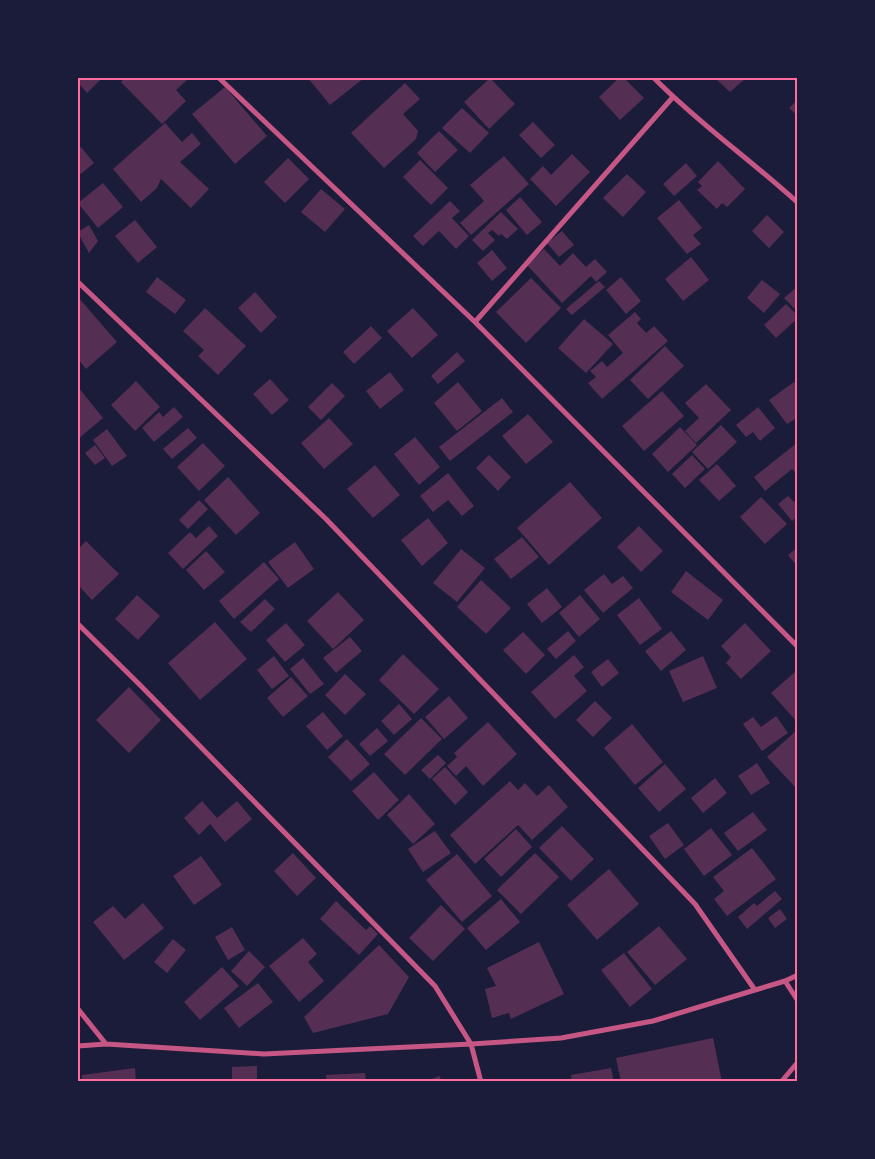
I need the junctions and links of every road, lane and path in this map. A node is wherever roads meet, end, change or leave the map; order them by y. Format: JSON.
{"nodes":[{"id":1,"x":219,"y":78,"type":"edge"},
{"id":2,"x":654,"y":78,"type":"edge"},
{"id":3,"x":673,"y":97,"type":"junction"},
{"id":4,"x":798,"y":203,"type":"edge"},
{"id":5,"x":78,"y":282,"type":"edge"},
{"id":6,"x":475,"y":322,"type":"junction"},
{"id":7,"x":78,"y":624,"type":"edge"},
{"id":8,"x":798,"y":647,"type":"edge"},
{"id":9,"x":798,"y":975,"type":"edge"},
{"id":10,"x":785,"y":981,"type":"junction"},
{"id":11,"x":755,"y":990,"type":"junction"},
{"id":12,"x":798,"y":1001,"type":"edge"},
{"id":13,"x":78,"y":1010,"type":"edge"},
{"id":14,"x":106,"y":1044,"type":"junction"},
{"id":15,"x":471,"y":1044,"type":"junction"},
{"id":16,"x":78,"y":1046,"type":"edge"},
{"id":17,"x":798,"y":1062,"type":"edge"},
{"id":18,"x":481,"y":1082,"type":"edge"},
{"id":19,"x":781,"y":1082,"type":"edge"}],
"edges":[{"from":1,"to":6,"type":"street"},
{"from":2,"to":3,"type":"street"},
{"from":3,"to":4,"type":"street"},
{"from":3,"to":6,"type":"street"},
{"from":5,"to":11,"type":"street"},
{"from":6,"to":8,"type":"street"},
{"from":7,"to":15,"type":"street"},
{"from":9,"to":10,"type":"street"},
{"from":10,"to":11,"type":"street"},
{"from":10,"to":12,"type":"street"},
{"from":11,"to":15,"type":"street"},
{"from":13,"to":14,"type":"street"},
{"from":14,"to":15,"type":"street"},
{"from":14,"to":16,"type":"street"},
{"from":15,"to":18,"type":"street"},
{"from":17,"to":19,"type":"street"}]}
